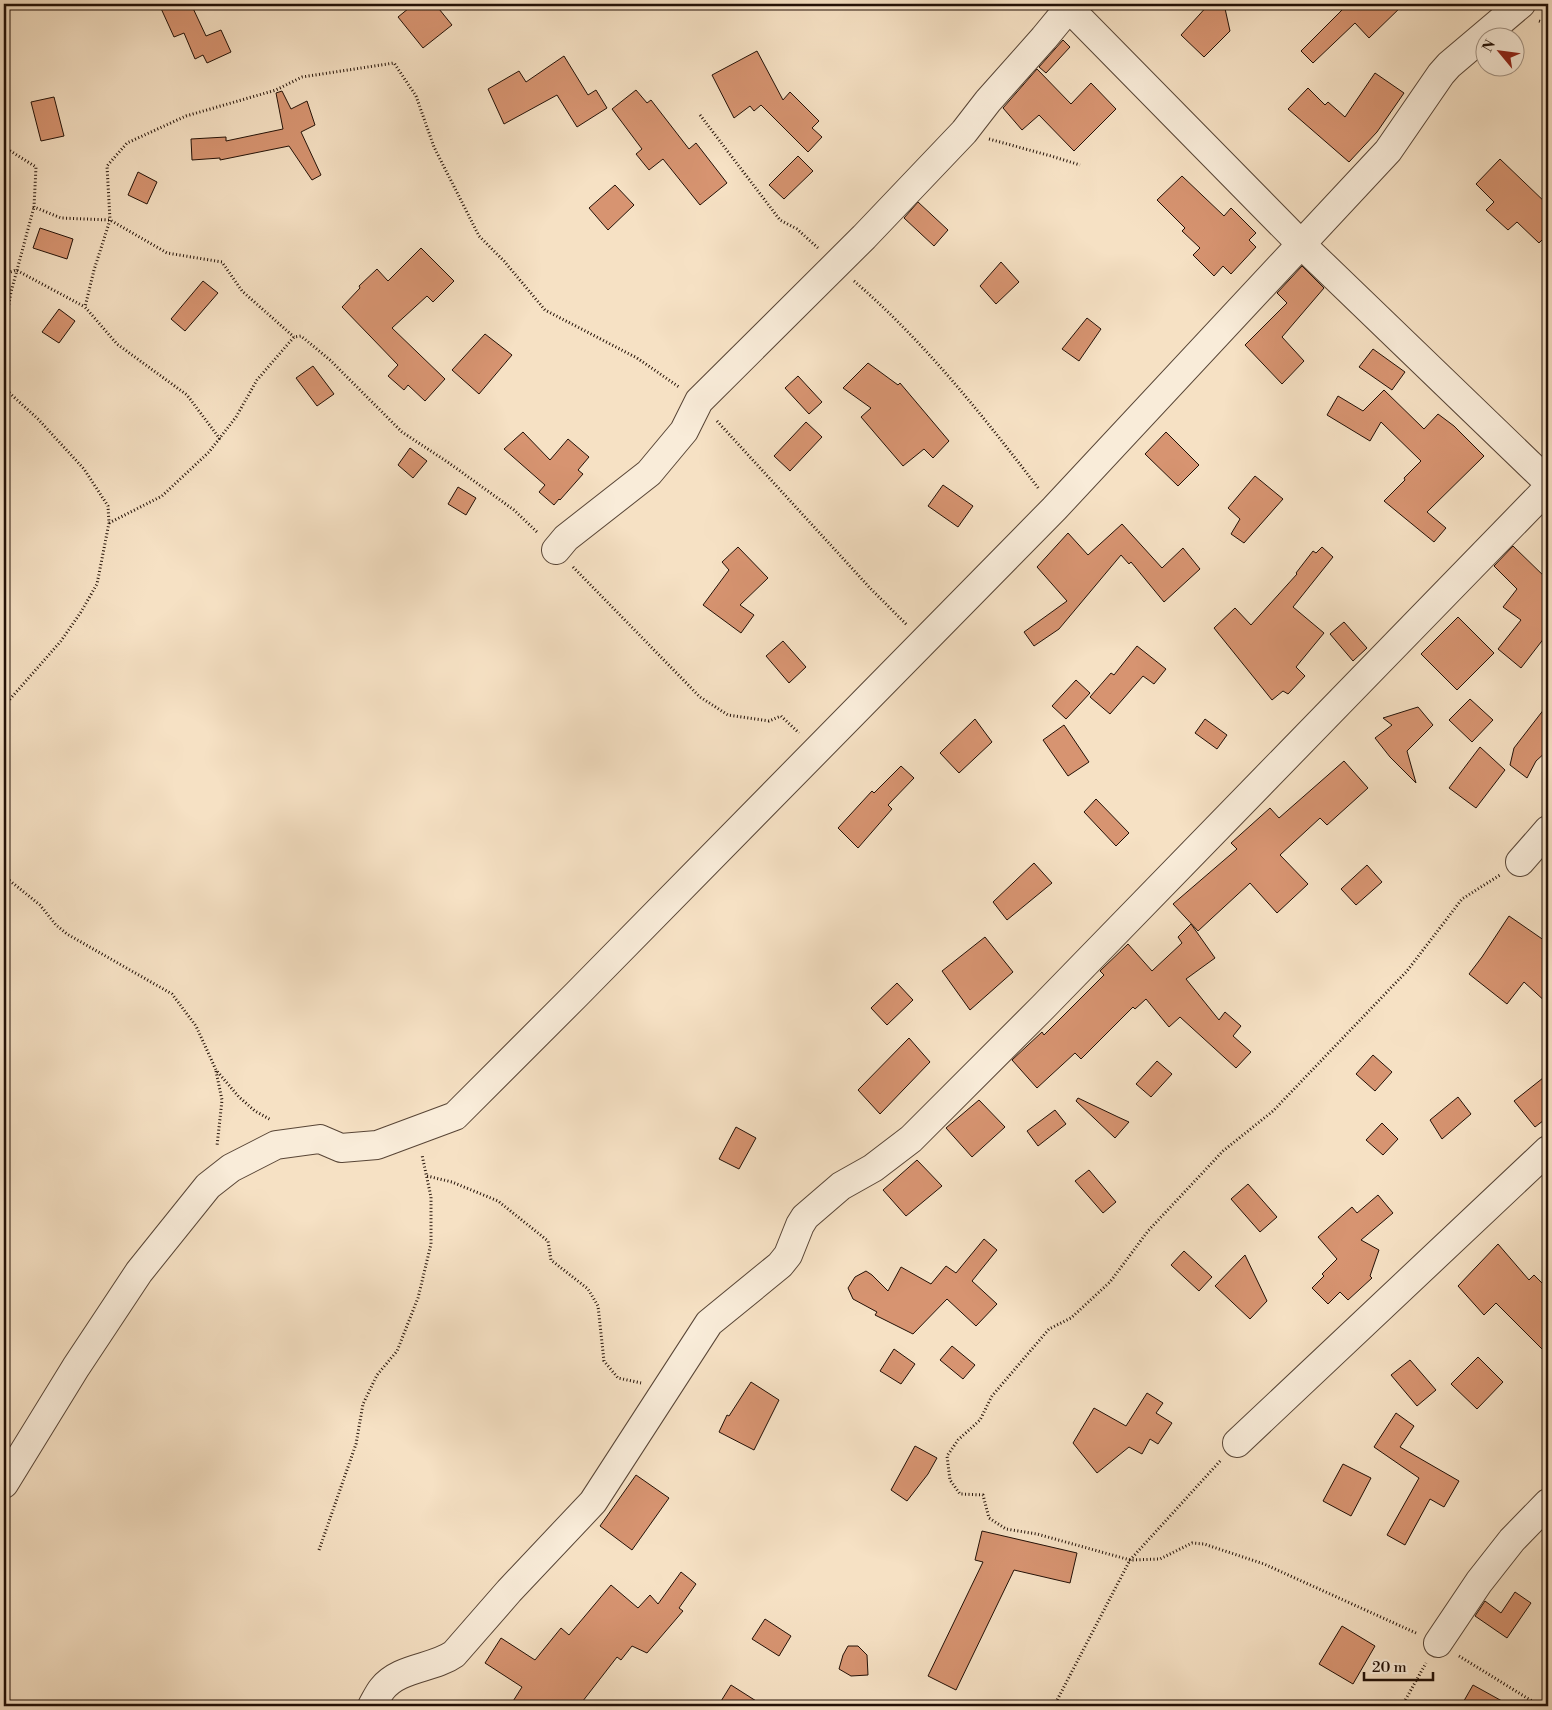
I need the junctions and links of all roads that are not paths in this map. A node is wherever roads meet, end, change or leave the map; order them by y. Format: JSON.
{"nodes":[{"id":1,"x":1521,"y":4,"type":"edge"},
{"id":2,"x":1068,"y":5,"type":"edge"},
{"id":3,"x":1301,"y":244,"type":"junction"},
{"id":4,"x":1548,"y":482,"type":"edge"},
{"id":5,"x":1548,"y":488,"type":"edge"},
{"id":6,"x":556,"y":550,"type":"road end"},
{"id":7,"x":1548,"y":830,"type":"edge"},
{"id":8,"x":1520,"y":862,"type":"road end"},
{"id":9,"x":1548,"y":1150,"type":"edge"},
{"id":10,"x":1237,"y":1443,"type":"road end"},
{"id":11,"x":4,"y":1484,"type":"edge"},
{"id":12,"x":1548,"y":1503,"type":"edge"},
{"id":13,"x":1438,"y":1643,"type":"road end"},
{"id":14,"x":372,"y":1706,"type":"edge"}],
"edges":[{"from":1,"to":3,"type":"street"},
{"from":2,"to":3,"type":"street"},
{"from":2,"to":6,"type":"street"},
{"from":3,"to":4,"type":"street"},
{"from":3,"to":11,"type":"street"},
{"from":5,"to":14,"type":"street"},
{"from":7,"to":8,"type":"street"},
{"from":9,"to":10,"type":"street"},
{"from":12,"to":13,"type":"street"}]}
